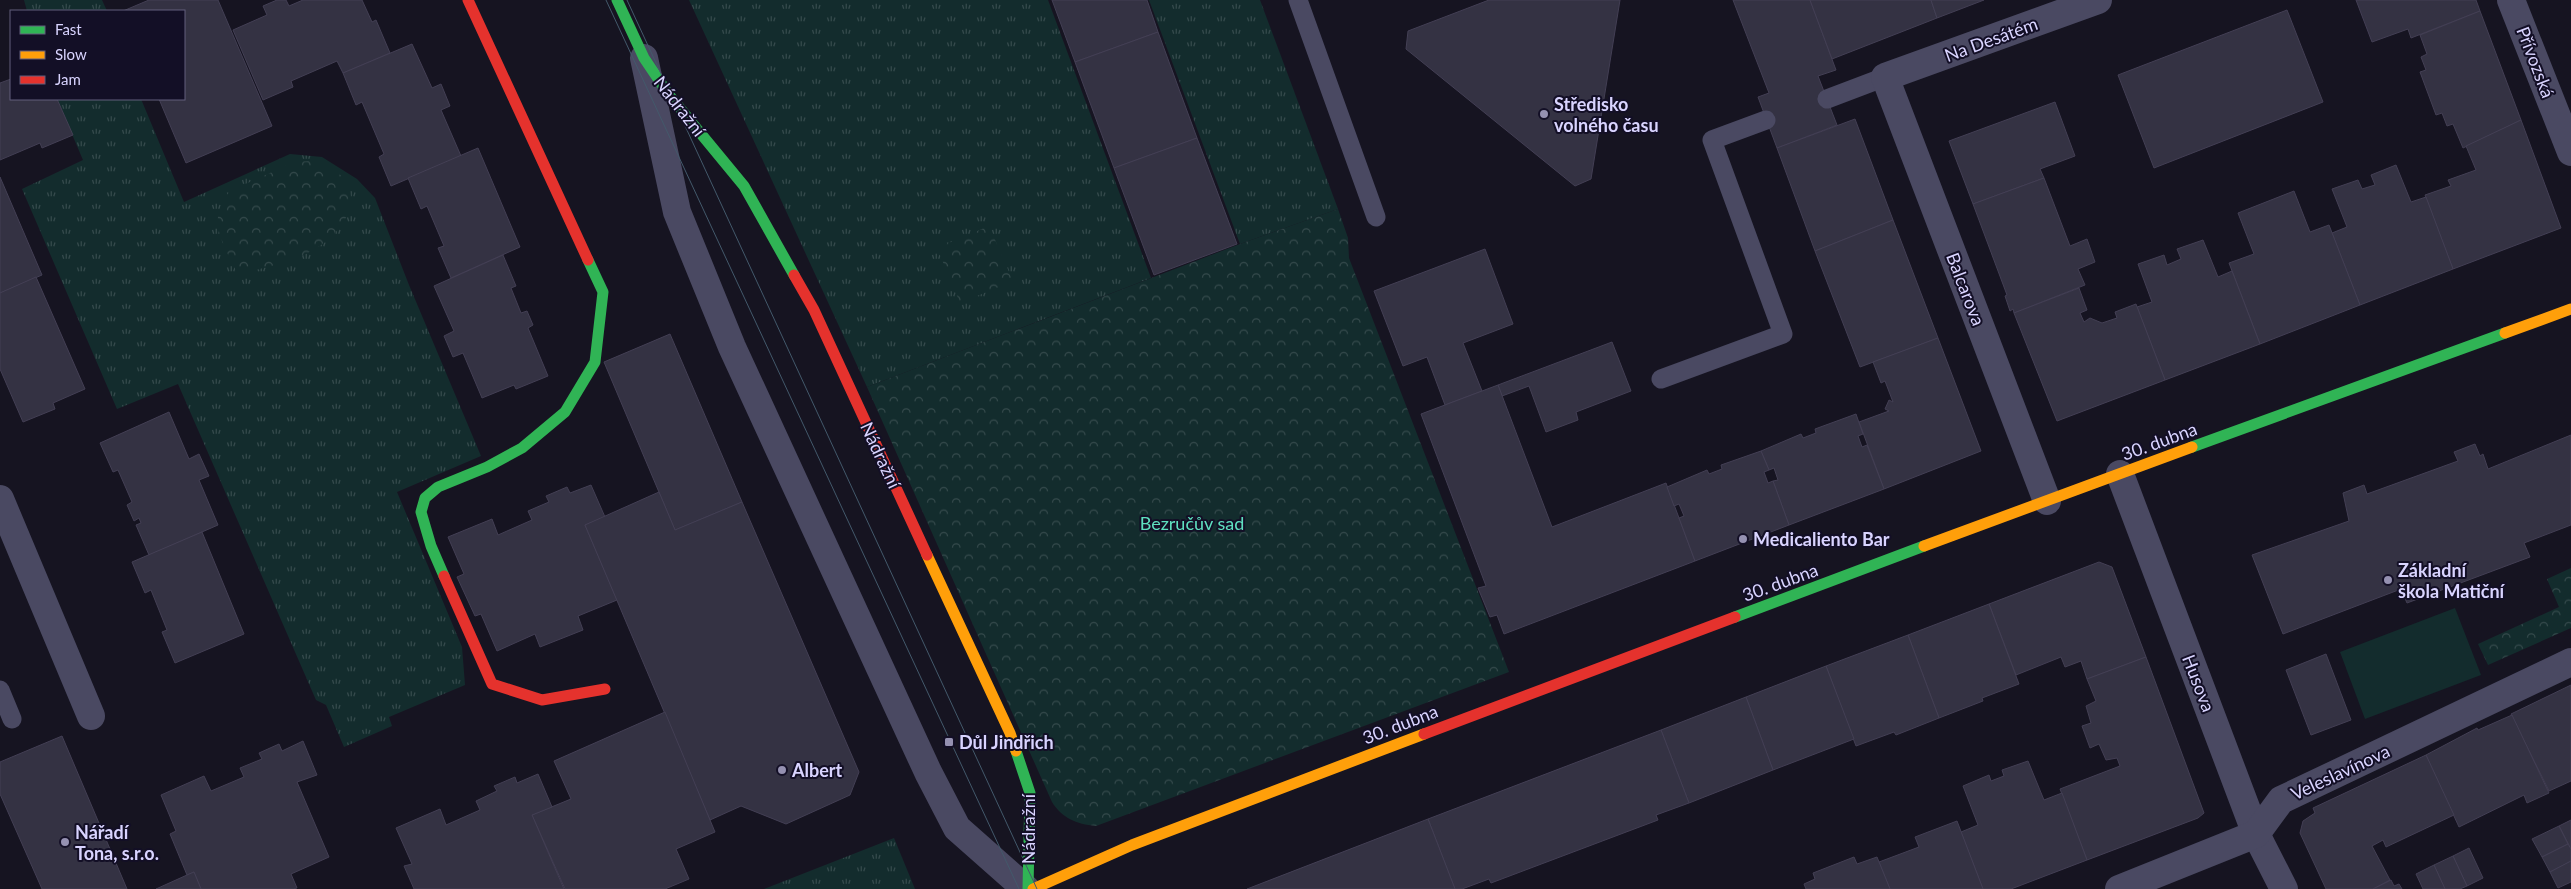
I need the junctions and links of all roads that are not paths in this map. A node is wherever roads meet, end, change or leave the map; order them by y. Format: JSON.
{"nodes":[{"id":1,"x":468,"y":0,"type":"edge"},
{"id":2,"x":617,"y":0,"type":"edge"},
{"id":3,"x":1298,"y":0,"type":"edge"},
{"id":4,"x":2098,"y":0,"type":"edge"},
{"id":5,"x":2511,"y":0,"type":"edge"},
{"id":6,"x":644,"y":58,"type":"junction"},
{"id":7,"x":1885,"y":77,"type":"junction"},
{"id":8,"x":1827,"y":98,"type":"dead end"},
{"id":9,"x":1766,"y":120,"type":"dead end"},
{"id":10,"x":2571,"y":152,"type":"edge"},
{"id":11,"x":1376,"y":216,"type":"dead end"},
{"id":12,"x":2571,"y":309,"type":"edge"},
{"id":13,"x":1661,"y":379,"type":"dead end"},
{"id":14,"x":2120,"y":474,"type":"junction"},
{"id":15,"x":0,"y":499,"type":"edge"},
{"id":16,"x":2047,"y":501,"type":"junction"},
{"id":17,"x":2571,"y":662,"type":"edge"},
{"id":18,"x":605,"y":689,"type":"dead end"},
{"id":19,"x":0,"y":690,"type":"edge"},
{"id":20,"x":91,"y":716,"type":"dead end"},
{"id":21,"x":12,"y":719,"type":"dead end"},
{"id":22,"x":2256,"y":834,"type":"junction"},
{"id":23,"x":1027,"y":889,"type":"edge"},
{"id":24,"x":1033,"y":889,"type":"edge"},
{"id":25,"x":2119,"y":889,"type":"edge"},
{"id":26,"x":2284,"y":889,"type":"edge"}],
"edges":[{"from":1,"to":18,"type":"street"},
{"from":2,"to":6,"type":"street","name":"Nádražní"},
{"from":3,"to":11,"type":"lane"},
{"from":4,"to":7,"type":"street","name":"Na Desátém"},
{"from":5,"to":10,"type":"street","name":"Přívozská"},
{"from":6,"to":23,"type":"street","name":"Nádražní"},
{"from":6,"to":23,"type":"street","name":"Nádražní"},
{"from":7,"to":8,"type":"lane"},
{"from":7,"to":16,"type":"street","name":"Balcarova"},
{"from":9,"to":13,"type":"lane"},
{"from":12,"to":14,"type":"street","name":"30. dubna"},
{"from":14,"to":16,"type":"street","name":"30. dubna"},
{"from":14,"to":22,"type":"street","name":"Husova"},
{"from":15,"to":20,"type":"street"},
{"from":16,"to":24,"type":"street","name":"30. dubna"},
{"from":17,"to":22,"type":"street","name":"Veleslavínova"},
{"from":19,"to":21,"type":"lane"},
{"from":22,"to":25,"type":"street"},
{"from":22,"to":26,"type":"street","name":"Husova"}]}
